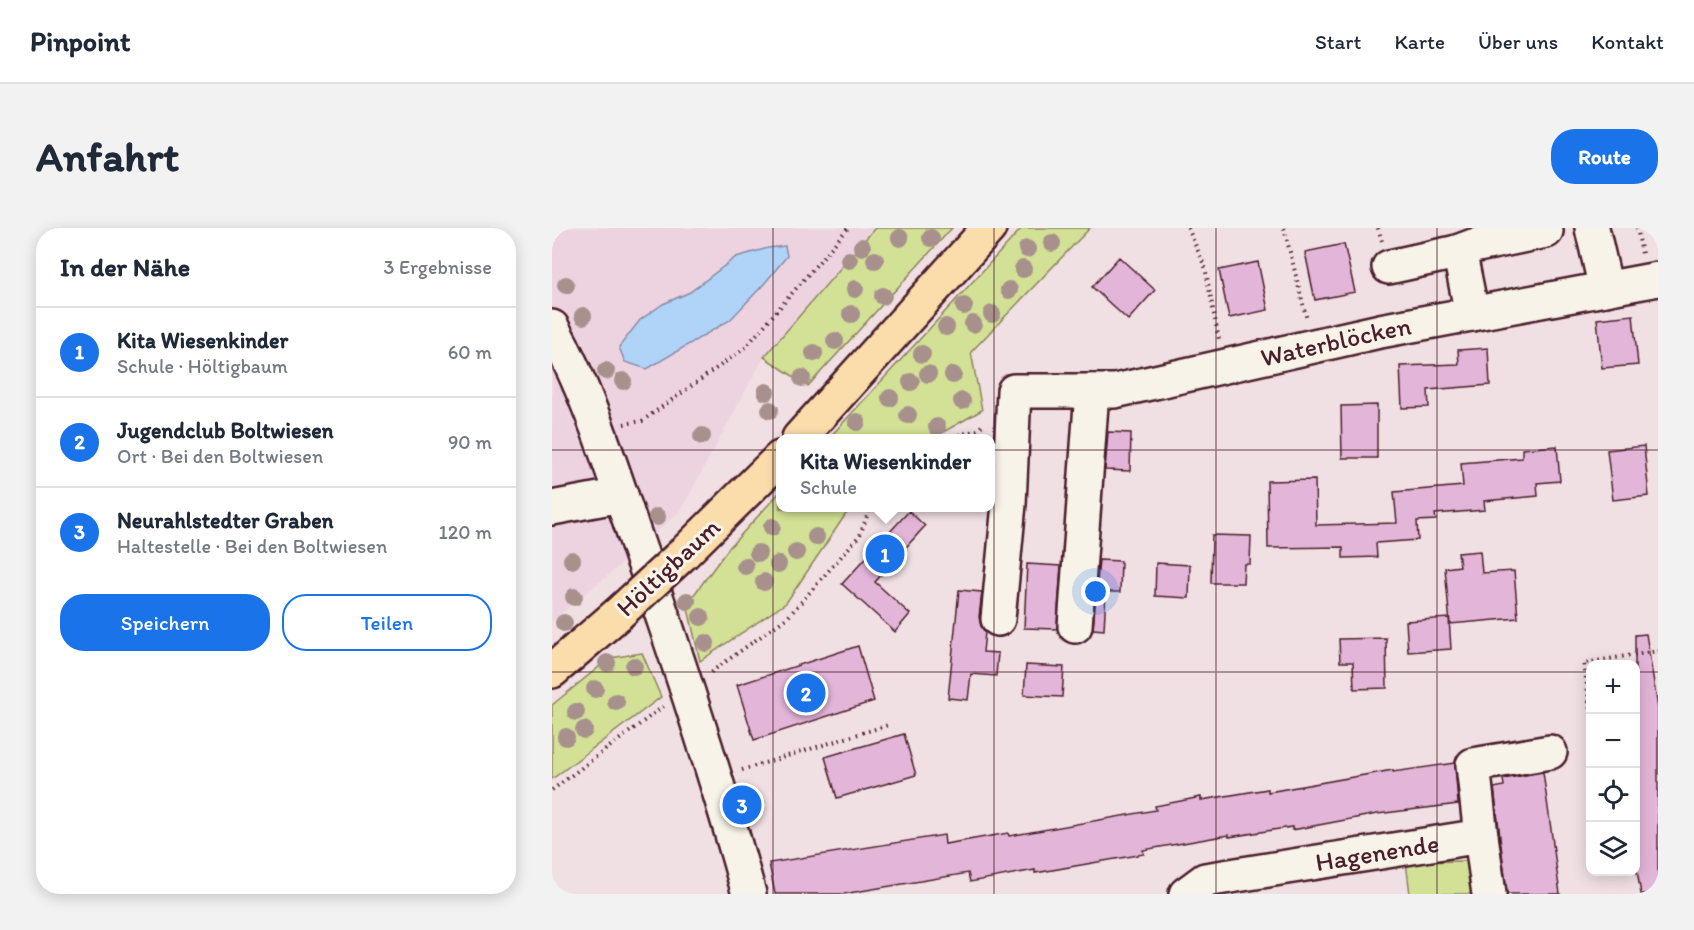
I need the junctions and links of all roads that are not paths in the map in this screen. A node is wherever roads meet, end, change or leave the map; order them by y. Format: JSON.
{"nodes":[{"id":1,"x":989,"y":228,"type":"edge"},
{"id":2,"x":1592,"y":228,"type":"edge"},
{"id":3,"x":1546,"y":231,"type":"dead end"},
{"id":4,"x":1457,"y":252,"type":"junction"},
{"id":5,"x":1389,"y":267,"type":"dead end"},
{"id":6,"x":1658,"y":279,"type":"edge"},
{"id":7,"x":1606,"y":289,"type":"junction"},
{"id":8,"x":1472,"y":314,"type":"junction"},
{"id":9,"x":552,"y":327,"type":"edge"},
{"id":10,"x":1082,"y":391,"type":"junction"},
{"id":11,"x":803,"y":434,"type":"edge"},
{"id":12,"x":776,"y":462,"type":"edge"},
{"id":13,"x":621,"y":495,"type":"junction"},
{"id":14,"x":552,"y":508,"type":"edge"},
{"id":15,"x":1070,"y":618,"type":"dead end"},
{"id":16,"x":998,"y":619,"type":"dead end"},
{"id":17,"x":552,"y":671,"type":"edge"},
{"id":18,"x":1550,"y":752,"type":"dead end"},
{"id":19,"x":1469,"y":837,"type":"junction"},
{"id":20,"x":750,"y":894,"type":"edge"},
{"id":21,"x":1186,"y":894,"type":"edge"},
{"id":22,"x":1489,"y":894,"type":"edge"}],
"edges":[{"from":1,"to":11,"type":"main road"},
{"from":2,"to":7,"type":"street"},
{"from":3,"to":4,"type":"street"},
{"from":4,"to":5,"type":"street"},
{"from":4,"to":8,"type":"street"},
{"from":6,"to":7,"type":"street","name":"Waterblöcken"},
{"from":7,"to":8,"type":"street","name":"Waterblöcken"},
{"from":8,"to":10,"type":"street","name":"Waterblöcken"},
{"from":9,"to":13,"type":"street"},
{"from":10,"to":15,"type":"street"},
{"from":10,"to":16,"type":"street","name":"Waterblöcken"},
{"from":12,"to":17,"type":"main road","name":"Höltigbaum","bridge":true},
{"from":13,"to":14,"type":"street"},
{"from":13,"to":20,"type":"street"},
{"from":18,"to":19,"type":"street"},
{"from":19,"to":21,"type":"street","name":"Hagenende"},
{"from":19,"to":22,"type":"street"}]}
